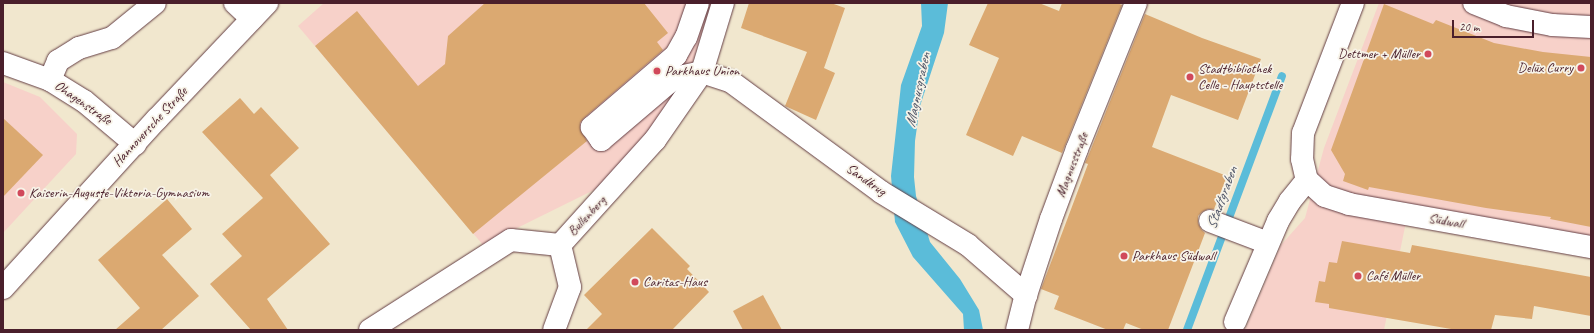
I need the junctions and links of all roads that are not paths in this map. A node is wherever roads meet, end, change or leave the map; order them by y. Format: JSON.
{"nodes":[{"id":1,"x":155,"y":3,"type":"edge"},
{"id":2,"x":235,"y":3,"type":"edge"},
{"id":3,"x":267,"y":3,"type":"edge"},
{"id":4,"x":698,"y":3,"type":"edge"},
{"id":5,"x":723,"y":3,"type":"edge"},
{"id":6,"x":1136,"y":3,"type":"edge"},
{"id":7,"x":1474,"y":3,"type":"edge"},
{"id":8,"x":1350,"y":5,"type":"edge"},
{"id":9,"x":252,"y":19,"type":"junction"},
{"id":10,"x":1591,"y":27,"type":"edge"},
{"id":11,"x":3,"y":63,"type":"edge"},
{"id":12,"x":702,"y":72,"type":"junction"},
{"id":13,"x":50,"y":80,"type":"junction"},
{"id":14,"x":135,"y":144,"type":"junction"},
{"id":15,"x":1307,"y":180,"type":"junction"},
{"id":16,"x":1223,"y":226,"type":"dead end"},
{"id":17,"x":1268,"y":243,"type":"junction"},
{"id":18,"x":560,"y":245,"type":"junction"},
{"id":19,"x":1591,"y":247,"type":"edge"},
{"id":20,"x":3,"y":288,"type":"edge"},
{"id":21,"x":1026,"y":294,"type":"junction"},
{"id":22,"x":1235,"y":322,"type":"dead end"},
{"id":23,"x":370,"y":330,"type":"edge"},
{"id":24,"x":554,"y":330,"type":"edge"},
{"id":25,"x":1017,"y":330,"type":"edge"}],
"edges":[{"from":1,"to":13,"type":"street"},
{"from":2,"to":9,"type":"street"},
{"from":3,"to":9,"type":"street","name":"Hannoversche Straße"},
{"from":4,"to":12,"type":"street"},
{"from":5,"to":12,"type":"street","name":"Bullenberg"},
{"from":6,"to":21,"type":"street","name":"Magnusstraße"},
{"from":7,"to":10,"type":"street"},
{"from":8,"to":15,"type":"street"},
{"from":9,"to":14,"type":"street","name":"Hannoversche Straße"},
{"from":11,"to":13,"type":"street","name":"Ohagenstraße"},
{"from":12,"to":18,"type":"street","name":"Bullenberg"},
{"from":12,"to":21,"type":"street","name":"Sandkrug"},
{"from":13,"to":14,"type":"street","name":"Ohagenstraße"},
{"from":14,"to":20,"type":"street","name":"Hannoversche Straße"},
{"from":15,"to":17,"type":"street"},
{"from":15,"to":19,"type":"street","name":"Südwall"},
{"from":16,"to":17,"type":"street"},
{"from":17,"to":22,"type":"street"},
{"from":18,"to":23,"type":"street","name":"Bullenberg"},
{"from":18,"to":24,"type":"street"},
{"from":21,"to":25,"type":"street","name":"Magnusstraße"}]}
